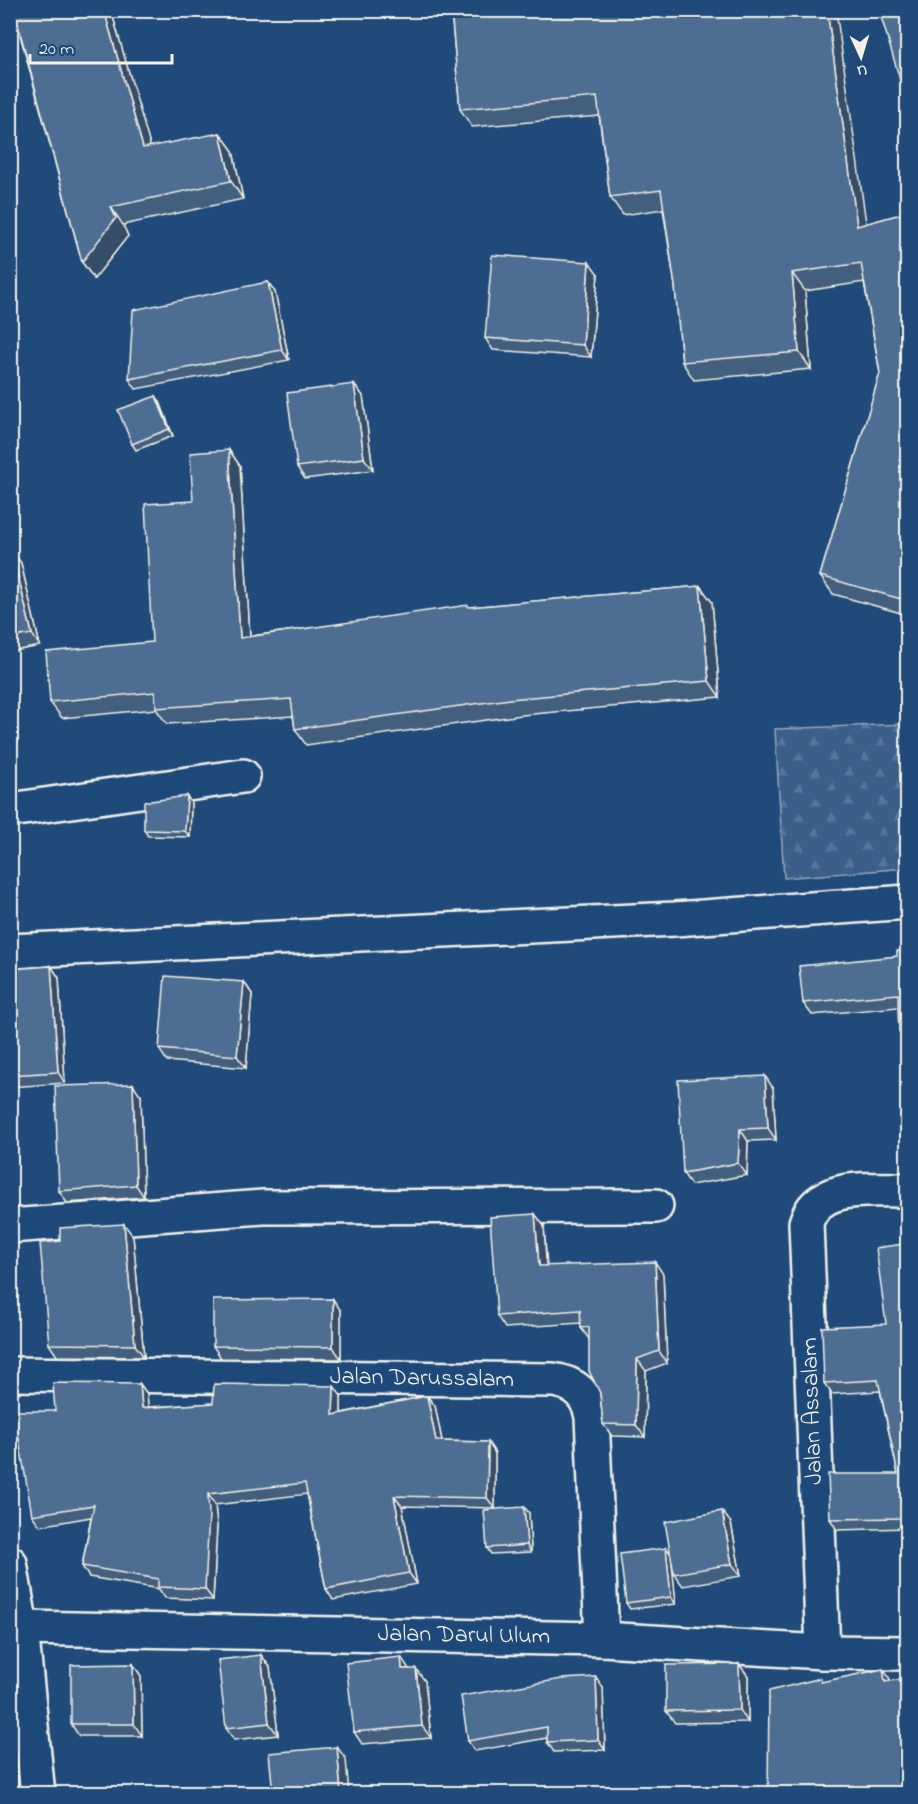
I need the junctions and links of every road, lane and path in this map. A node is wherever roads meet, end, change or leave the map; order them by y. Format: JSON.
{"nodes":[{"id":1,"x":243,"y":776,"type":"dead end"},
{"id":2,"x":10,"y":810,"type":"edge"},
{"id":3,"x":908,"y":902,"type":"edge"},
{"id":4,"x":10,"y":951,"type":"edge"},
{"id":5,"x":908,"y":1190,"type":"edge"},
{"id":6,"x":656,"y":1206,"type":"dead end"},
{"id":7,"x":10,"y":1226,"type":"edge"},
{"id":8,"x":10,"y":1374,"type":"edge"},
{"id":9,"x":10,"y":1563,"type":"edge"},
{"id":10,"x":21,"y":1628,"type":"junction"},
{"id":11,"x":602,"y":1639,"type":"junction"},
{"id":12,"x":823,"y":1652,"type":"junction"},
{"id":13,"x":908,"y":1653,"type":"edge"},
{"id":14,"x":38,"y":1794,"type":"edge"}],
"edges":[{"from":1,"to":2,"type":"street"},
{"from":3,"to":4,"type":"street"},
{"from":5,"to":12,"type":"street","name":"Jalan Assalam"},
{"from":6,"to":7,"type":"street"},
{"from":8,"to":11,"type":"street","name":"Jalan Darussalam"},
{"from":9,"to":10,"type":"street"},
{"from":10,"to":11,"type":"street","name":"Jalan Darul Ulum"},
{"from":10,"to":14,"type":"street"},
{"from":11,"to":12,"type":"street","name":"Jalan Darul Ulum"},
{"from":12,"to":13,"type":"street","name":"Jalan Darul Ulum"}]}
